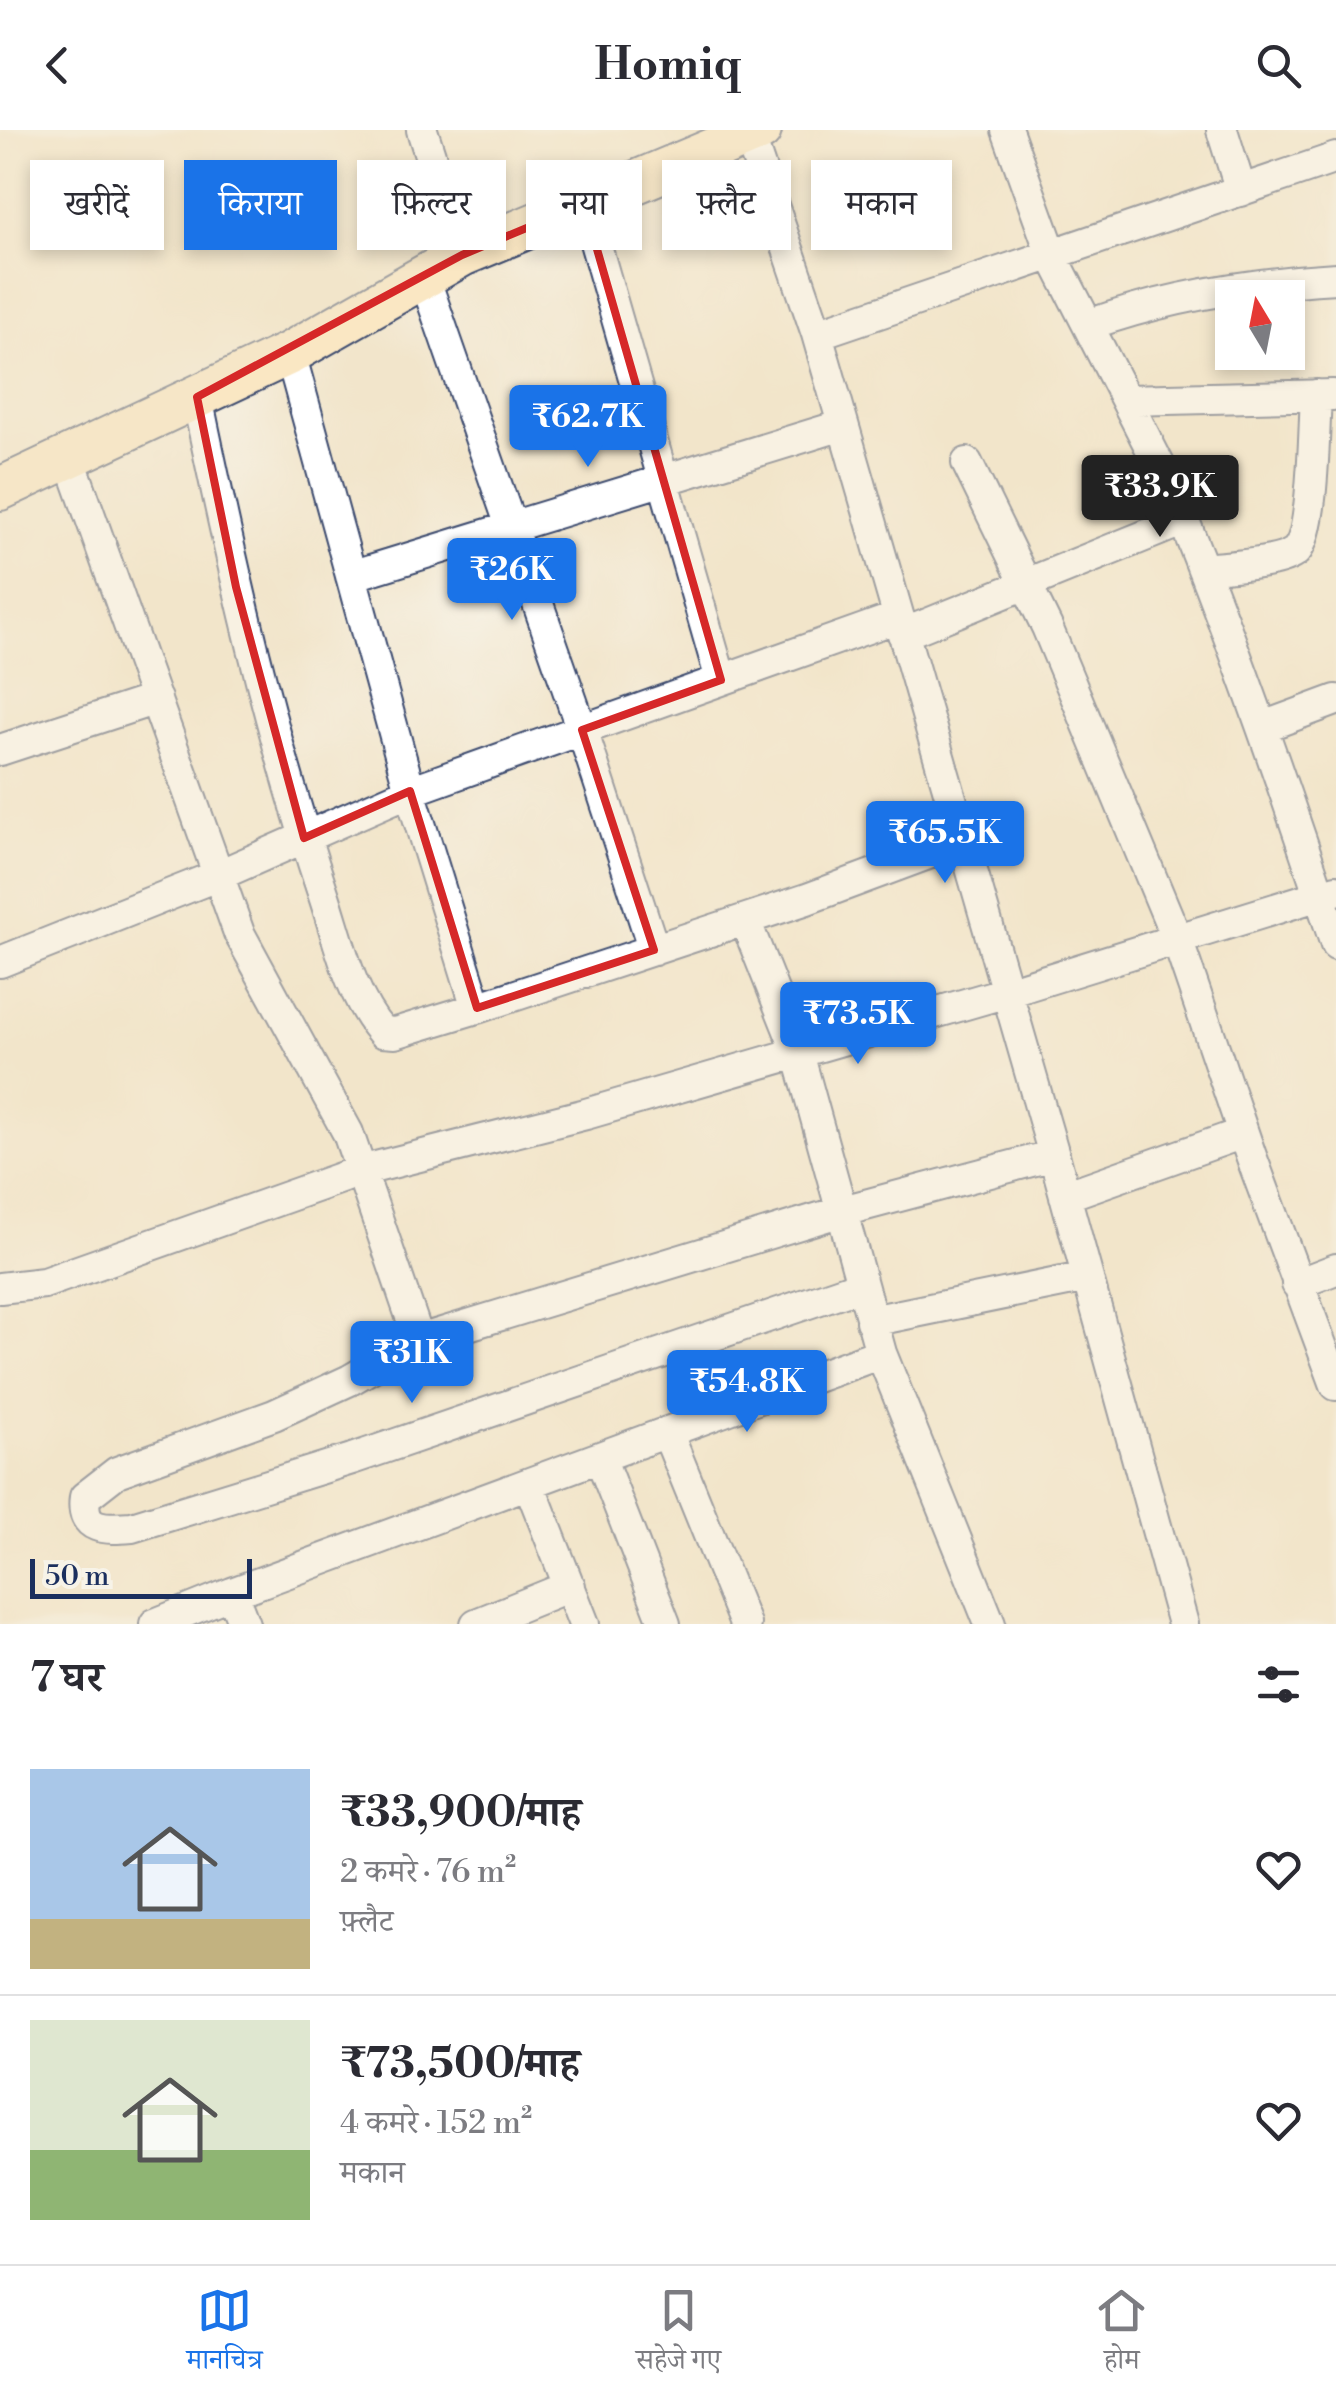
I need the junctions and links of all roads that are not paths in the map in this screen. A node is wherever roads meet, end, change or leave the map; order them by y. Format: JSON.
{"nodes":[{"id":1,"x":422,"y":130,"type":"edge"},
{"id":2,"x":1007,"y":130,"type":"edge"},
{"id":3,"x":1222,"y":130,"type":"edge"},
{"id":4,"x":754,"y":132,"type":"edge"},
{"id":5,"x":1336,"y":158,"type":"edge"},
{"id":6,"x":642,"y":179,"type":"edge"},
{"id":7,"x":1241,"y":190,"type":"junction"},
{"id":8,"x":526,"y":229,"type":"edge"},
{"id":9,"x":597,"y":250,"type":"edge"},
{"id":10,"x":1052,"y":254,"type":"junction"},
{"id":11,"x":462,"y":256,"type":"junction"},
{"id":12,"x":424,"y":277,"type":"junction"},
{"id":13,"x":1336,"y":278,"type":"edge"},
{"id":14,"x":1088,"y":325,"type":"junction"},
{"id":15,"x":816,"y":334,"type":"junction"},
{"id":16,"x":290,"y":353,"type":"junction"},
{"id":17,"x":1326,"y":394,"type":"edge"},
{"id":18,"x":197,"y":397,"type":"junction"},
{"id":19,"x":1126,"y":400,"type":"junction"},
{"id":20,"x":843,"y":425,"type":"junction"},
{"id":21,"x":69,"y":456,"type":"junction"},
{"id":22,"x":966,"y":463,"type":"dead end"},
{"id":23,"x":663,"y":478,"type":"junction"},
{"id":24,"x":0,"y":489,"type":"edge"},
{"id":25,"x":1184,"y":520,"type":"junction"},
{"id":26,"x":510,"y":525,"type":"junction"},
{"id":27,"x":1203,"y":569,"type":"junction"},
{"id":28,"x":351,"y":576,"type":"junction"},
{"id":29,"x":1026,"y":584,"type":"junction"},
{"id":30,"x":901,"y":625,"type":"junction"},
{"id":31,"x":720,"y":680,"type":"junction"},
{"id":32,"x":156,"y":699,"type":"junction"},
{"id":33,"x":1336,"y":700,"type":"edge"},
{"id":34,"x":1263,"y":727,"type":"junction"},
{"id":35,"x":582,"y":730,"type":"junction"},
{"id":36,"x":0,"y":750,"type":"edge"},
{"id":37,"x":410,"y":791,"type":"junction"},
{"id":38,"x":304,"y":838,"type":"junction"},
{"id":39,"x":963,"y":841,"type":"junction"},
{"id":40,"x":219,"y":875,"type":"junction"},
{"id":41,"x":1328,"y":893,"type":"edge"},
{"id":42,"x":745,"y":920,"type":"junction"},
{"id":43,"x":1176,"y":939,"type":"junction"},
{"id":44,"x":1336,"y":944,"type":"edge"},
{"id":45,"x":654,"y":950,"type":"junction"},
{"id":46,"x":0,"y":962,"type":"edge"},
{"id":47,"x":1007,"y":992,"type":"junction"},
{"id":48,"x":477,"y":1008,"type":"junction"},
{"id":49,"x":798,"y":1053,"type":"junction"},
{"id":50,"x":1243,"y":1133,"type":"junction"},
{"id":51,"x":1054,"y":1155,"type":"junction"},
{"id":52,"x":360,"y":1171,"type":"junction"},
{"id":53,"x":1065,"y":1196,"type":"junction"},
{"id":54,"x":840,"y":1212,"type":"junction"},
{"id":55,"x":1336,"y":1269,"type":"edge"},
{"id":56,"x":1088,"y":1277,"type":"junction"},
{"id":57,"x":1297,"y":1284,"type":"junction"},
{"id":58,"x":861,"y":1285,"type":"junction"},
{"id":59,"x":0,"y":1288,"type":"edge"},
{"id":60,"x":871,"y":1320,"type":"junction"},
{"id":61,"x":418,"y":1340,"type":"junction"},
{"id":62,"x":881,"y":1353,"type":"junction"},
{"id":63,"x":1336,"y":1384,"type":"edge"},
{"id":64,"x":667,"y":1432,"type":"junction"},
{"id":65,"x":600,"y":1457,"type":"junction"},
{"id":66,"x":529,"y":1484,"type":"junction"},
{"id":67,"x":570,"y":1586,"type":"junction"},
{"id":68,"x":232,"y":1593,"type":"junction"},
{"id":69,"x":156,"y":1624,"type":"edge"},
{"id":70,"x":244,"y":1624,"type":"edge"},
{"id":71,"x":476,"y":1624,"type":"edge"},
{"id":72,"x":584,"y":1624,"type":"edge"},
{"id":73,"x":665,"y":1624,"type":"edge"},
{"id":74,"x":746,"y":1624,"type":"edge"},
{"id":75,"x":990,"y":1624,"type":"edge"},
{"id":76,"x":1182,"y":1624,"type":"edge"}],
"edges":[{"from":1,"to":11,"type":"street"},
{"from":2,"to":10,"type":"street"},
{"from":3,"to":7,"type":"street"},
{"from":4,"to":6,"type":"main road"},
{"from":4,"to":15,"type":"street"},
{"from":5,"to":7,"type":"street"},
{"from":7,"to":10,"type":"street"},
{"from":8,"to":11,"type":"main road"},
{"from":9,"to":23,"type":"street"},
{"from":10,"to":14,"type":"street"},
{"from":10,"to":15,"type":"street"},
{"from":11,"to":12,"type":"main road"},
{"from":12,"to":16,"type":"main road"},
{"from":12,"to":26,"type":"street"},
{"from":13,"to":14,"type":"street"},
{"from":14,"to":19,"type":"street"},
{"from":15,"to":20,"type":"street"},
{"from":16,"to":18,"type":"main road"},
{"from":16,"to":28,"type":"street"},
{"from":17,"to":19,"type":"street"},
{"from":17,"to":27,"type":"street"},
{"from":18,"to":21,"type":"main road"},
{"from":18,"to":38,"type":"street"},
{"from":19,"to":25,"type":"street"},
{"from":20,"to":23,"type":"street"},
{"from":20,"to":30,"type":"street"},
{"from":21,"to":24,"type":"main road"},
{"from":21,"to":32,"type":"street"},
{"from":22,"to":29,"type":"street"},
{"from":23,"to":26,"type":"street"},
{"from":23,"to":31,"type":"street"},
{"from":25,"to":27,"type":"street"},
{"from":25,"to":29,"type":"street"},
{"from":26,"to":28,"type":"street"},
{"from":26,"to":35,"type":"street"},
{"from":27,"to":34,"type":"street"},
{"from":28,"to":37,"type":"street"},
{"from":29,"to":30,"type":"street"},
{"from":29,"to":43,"type":"street"},
{"from":30,"to":31,"type":"street"},
{"from":30,"to":39,"type":"street"},
{"from":31,"to":35,"type":"street"},
{"from":32,"to":36,"type":"street"},
{"from":32,"to":40,"type":"street"},
{"from":33,"to":34,"type":"street"},
{"from":34,"to":41,"type":"street"},
{"from":35,"to":37,"type":"street"},
{"from":35,"to":45,"type":"street"},
{"from":37,"to":38,"type":"street"},
{"from":37,"to":48,"type":"street"},
{"from":38,"to":40,"type":"street"},
{"from":38,"to":48,"type":"street"},
{"from":39,"to":42,"type":"street"},
{"from":39,"to":47,"type":"street"},
{"from":40,"to":46,"type":"street"},
{"from":40,"to":52,"type":"street"},
{"from":41,"to":43,"type":"street"},
{"from":41,"to":44,"type":"street"},
{"from":42,"to":45,"type":"street"},
{"from":42,"to":49,"type":"street"},
{"from":43,"to":47,"type":"street"},
{"from":43,"to":50,"type":"street"},
{"from":45,"to":48,"type":"street"},
{"from":47,"to":49,"type":"street"},
{"from":47,"to":51,"type":"street"},
{"from":49,"to":52,"type":"street"},
{"from":49,"to":54,"type":"street"},
{"from":50,"to":53,"type":"street"},
{"from":50,"to":57,"type":"street"},
{"from":51,"to":53,"type":"street"},
{"from":51,"to":54,"type":"street"},
{"from":52,"to":59,"type":"street"},
{"from":52,"to":61,"type":"street"},
{"from":53,"to":56,"type":"street"},
{"from":54,"to":58,"type":"street"},
{"from":54,"to":61,"type":"street"},
{"from":55,"to":57,"type":"street"},
{"from":56,"to":60,"type":"street"},
{"from":56,"to":76,"type":"street"},
{"from":57,"to":63,"type":"street"},
{"from":58,"to":60,"type":"street"},
{"from":58,"to":61,"type":"street"},
{"from":60,"to":62,"type":"street"},
{"from":62,"to":64,"type":"street"},
{"from":62,"to":75,"type":"street"},
{"from":64,"to":65,"type":"street"},
{"from":64,"to":74,"type":"street"},
{"from":65,"to":66,"type":"street"},
{"from":65,"to":73,"type":"street"},
{"from":66,"to":67,"type":"street"},
{"from":66,"to":68,"type":"street"},
{"from":67,"to":71,"type":"street"},
{"from":67,"to":72,"type":"street"},
{"from":68,"to":69,"type":"street"},
{"from":68,"to":70,"type":"street"}]}
